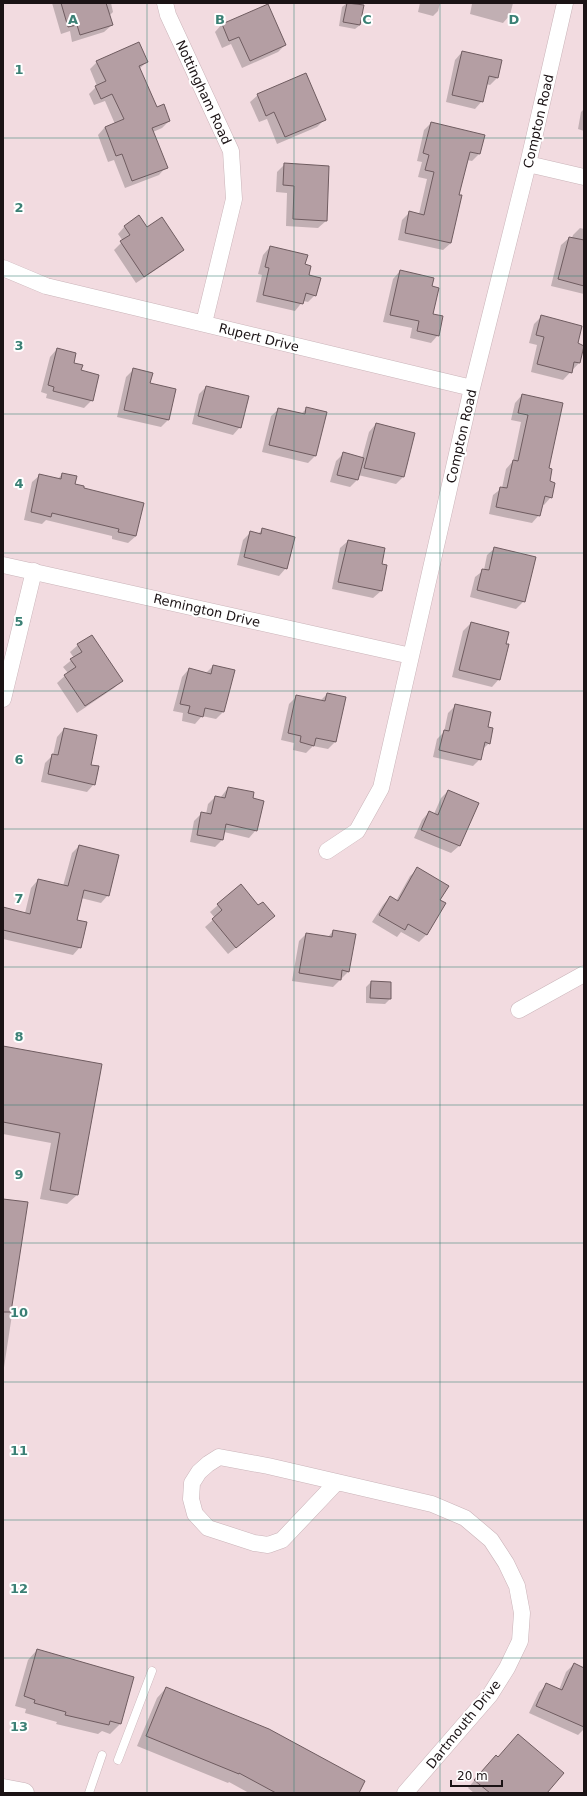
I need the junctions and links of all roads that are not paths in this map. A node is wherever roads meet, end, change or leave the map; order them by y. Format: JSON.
{"nodes":[{"id":1,"x":165,"y":3,"type":"edge"},
{"id":2,"x":565,"y":3,"type":"edge"},
{"id":3,"x":528,"y":164,"type":"junction"},
{"id":4,"x":584,"y":176,"type":"edge"},
{"id":5,"x":3,"y":268,"type":"edge"},
{"id":6,"x":204,"y":324,"type":"junction"},
{"id":7,"x":472,"y":388,"type":"junction"},
{"id":8,"x":3,"y":565,"type":"edge"},
{"id":9,"x":34,"y":571,"type":"junction"},
{"id":10,"x":410,"y":656,"type":"junction"},
{"id":11,"x":3,"y":699,"type":"edge"},
{"id":12,"x":328,"y":852,"type":"dead end"},
{"id":13,"x":584,"y":974,"type":"edge"},
{"id":14,"x":519,"y":1010,"type":"dead end"},
{"id":15,"x":336,"y":1483,"type":"junction"},
{"id":16,"x":152,"y":1671,"type":"dead end"},
{"id":17,"x":102,"y":1754,"type":"dead end"},
{"id":18,"x":118,"y":1760,"type":"dead end"},
{"id":19,"x":3,"y":1789,"type":"edge"},
{"id":20,"x":24,"y":1793,"type":"edge"},
{"id":21,"x":89,"y":1793,"type":"edge"},
{"id":22,"x":405,"y":1793,"type":"edge"}],
"edges":[{"from":1,"to":6,"type":"street","name":"Nottingham Road"},
{"from":2,"to":3,"type":"street","name":"Compton Road"},
{"from":3,"to":4,"type":"street"},
{"from":3,"to":7,"type":"street","name":"Compton Road"},
{"from":5,"to":6,"type":"street","name":"Rupert Drive"},
{"from":6,"to":7,"type":"street","name":"Rupert Drive"},
{"from":7,"to":10,"type":"street","name":"Compton Road"},
{"from":8,"to":9,"type":"street","name":"Remington Drive"},
{"from":9,"to":10,"type":"street","name":"Remington Drive"},
{"from":9,"to":11,"type":"street"},
{"from":10,"to":12,"type":"street","name":"Compton Road"},
{"from":13,"to":14,"type":"street"},
{"from":15,"to":15,"type":"street","name":"Dartmouth Drive"},
{"from":15,"to":22,"type":"street","name":"Dartmouth Drive"},
{"from":16,"to":18,"type":"lane"},
{"from":17,"to":21,"type":"lane"},
{"from":19,"to":20,"type":"street"}]}
